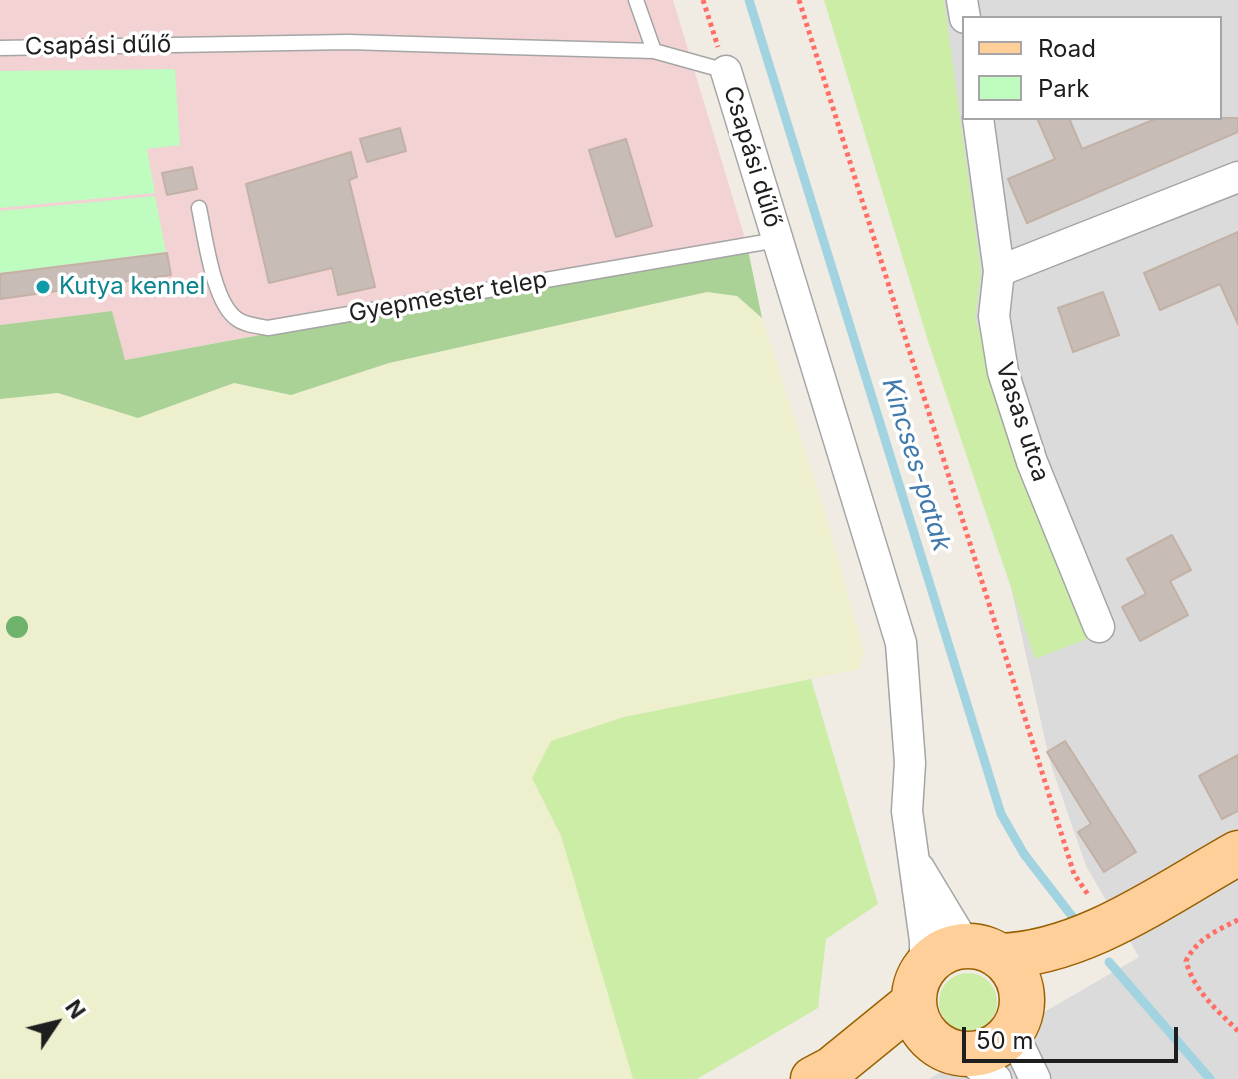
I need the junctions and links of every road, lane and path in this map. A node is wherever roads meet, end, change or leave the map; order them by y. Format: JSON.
{"nodes":[{"id":1,"x":636,"y":0,"type":"edge"},
{"id":2,"x":703,"y":0,"type":"edge"},
{"id":3,"x":799,"y":0,"type":"edge"},
{"id":4,"x":0,"y":48,"type":"edge"},
{"id":5,"x":654,"y":51,"type":"junction"},
{"id":6,"x":726,"y":71,"type":"junction"},
{"id":7,"x":978,"y":120,"type":"edge"},
{"id":8,"x":1238,"y":177,"type":"edge"},
{"id":9,"x":199,"y":208,"type":"dead end"},
{"id":10,"x":777,"y":240,"type":"junction"},
{"id":11,"x":999,"y":271,"type":"junction"},
{"id":12,"x":1099,"y":627,"type":"dead end"},
{"id":13,"x":1238,"y":853,"type":"edge"},
{"id":14,"x":912,"y":856,"type":"junction"},
{"id":15,"x":1074,"y":874,"type":"dead end"},
{"id":16,"x":1238,"y":920,"type":"edge"},
{"id":17,"x":983,"y":951,"type":"junction"},
{"id":18,"x":1060,"y":954,"type":"junction"},
{"id":19,"x":919,"y":985,"type":"junction"},
{"id":20,"x":1017,"y":1014,"type":"junction"},
{"id":21,"x":1238,"y":1031,"type":"edge"},
{"id":22,"x":965,"y":1060,"type":"edge"},
{"id":23,"x":822,"y":1074,"type":"edge"},
{"id":24,"x":1035,"y":1079,"type":"edge"}],
"edges":[{"from":1,"to":5,"type":"lane"},
{"from":2,"to":6,"type":"path"},
{"from":3,"to":15,"type":"path"},
{"from":4,"to":5,"type":"lane","name":"Csapási dűlő"},
{"from":5,"to":6,"type":"lane","name":"Csapási dűlő"},
{"from":6,"to":10,"type":"street","name":"Csapási dűlő"},
{"from":7,"to":11,"type":"street","name":"Vasas utca"},
{"from":8,"to":11,"type":"street"},
{"from":9,"to":10,"type":"lane","name":"Gyepmester telep"},
{"from":10,"to":14,"type":"street","name":"Csapási dűlő"},
{"from":11,"to":12,"type":"street","name":"Vasas utca"},
{"from":13,"to":18,"type":"main road"},
{"from":14,"to":17,"type":"street","name":"Csapási dűlő"},
{"from":14,"to":19,"type":"street","name":"Csapási dűlő"},
{"from":16,"to":21,"type":"path"},
{"from":17,"to":18,"type":"main road"},
{"from":17,"to":19,"type":"main road"},
{"from":17,"to":20,"type":"main road"},
{"from":18,"to":20,"type":"main road"},
{"from":19,"to":22,"type":"main road"},
{"from":19,"to":23,"type":"main road"},
{"from":20,"to":22,"type":"main road"},
{"from":20,"to":24,"type":"street"},
{"from":22,"to":23,"type":"main road"}]}
